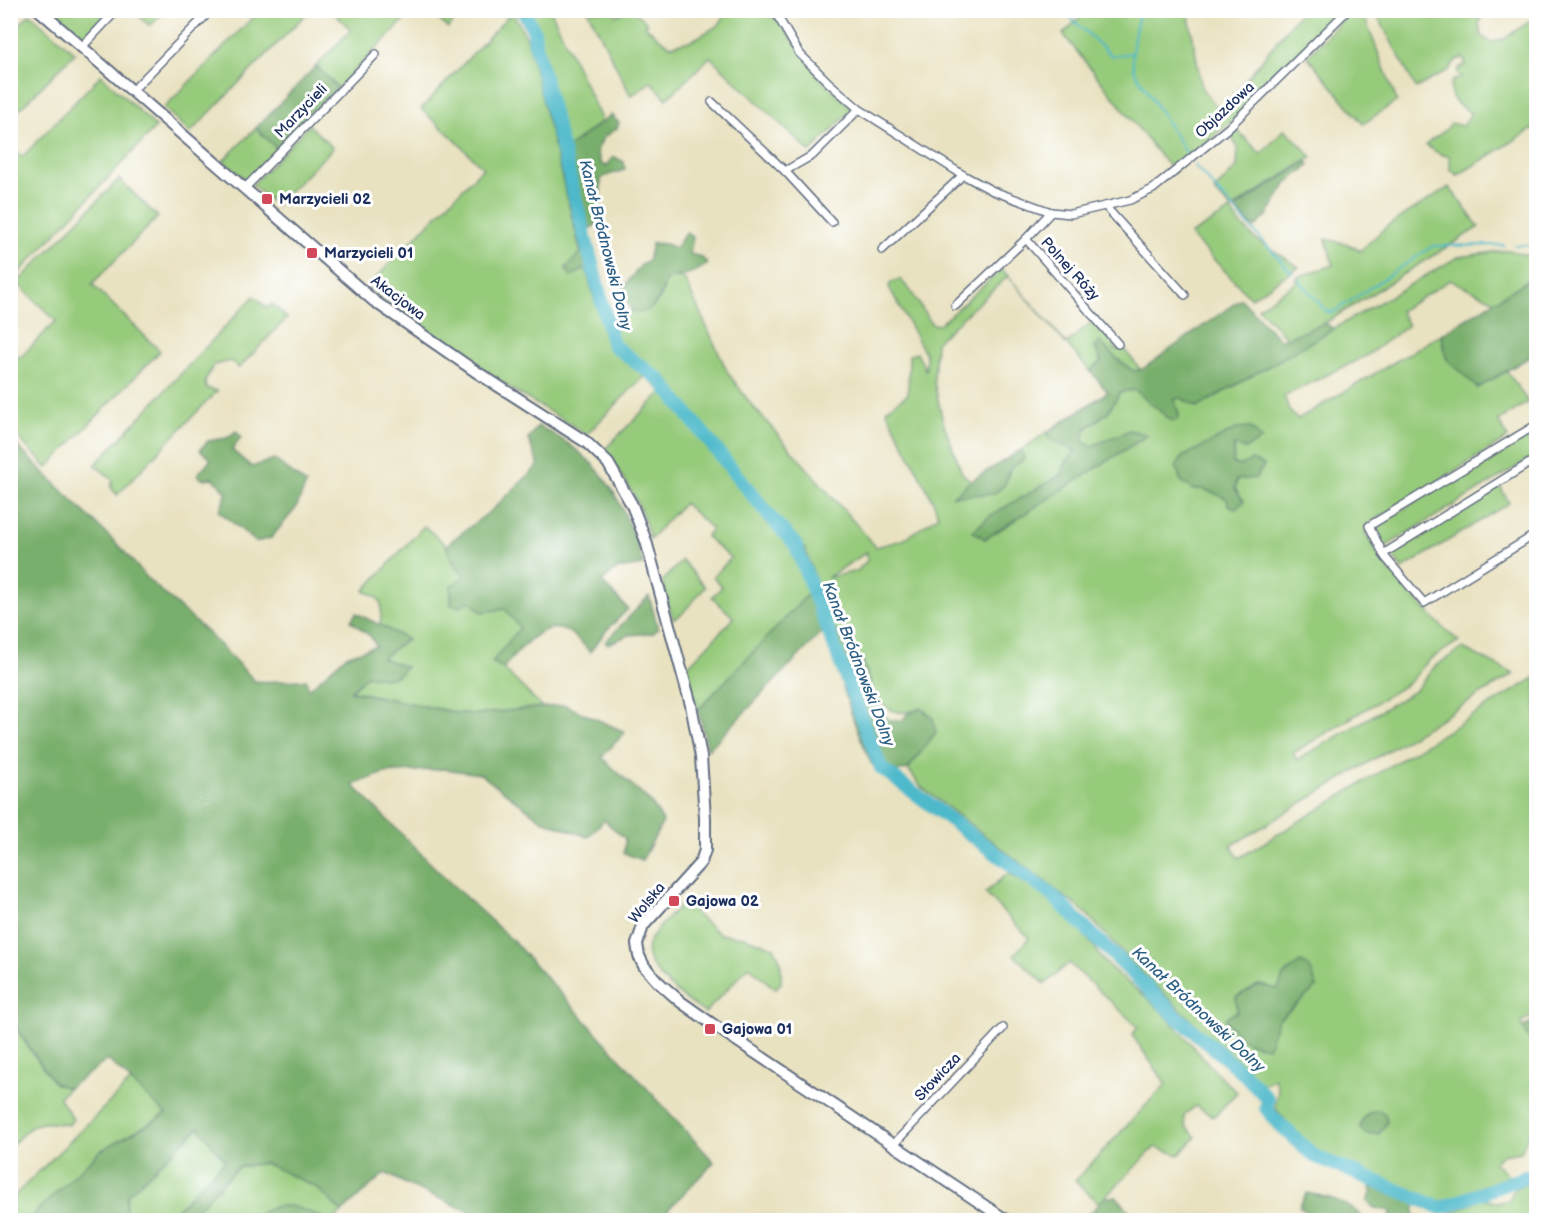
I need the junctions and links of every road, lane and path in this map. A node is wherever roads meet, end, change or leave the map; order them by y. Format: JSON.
{"nodes":[{"id":1,"x":39,"y":10,"type":"edge"},
{"id":2,"x":117,"y":10,"type":"edge"},
{"id":3,"x":211,"y":10,"type":"edge"},
{"id":4,"x":774,"y":10,"type":"edge"},
{"id":5,"x":1348,"y":10,"type":"edge"},
{"id":6,"x":81,"y":47,"type":"junction"},
{"id":7,"x":376,"y":54,"type":"dead end"},
{"id":8,"x":134,"y":90,"type":"junction"},
{"id":9,"x":712,"y":102,"type":"dead end"},
{"id":10,"x":859,"y":109,"type":"junction"},
{"id":11,"x":785,"y":171,"type":"junction"},
{"id":12,"x":963,"y":175,"type":"junction"},
{"id":13,"x":245,"y":188,"type":"junction"},
{"id":14,"x":1106,"y":207,"type":"junction"},
{"id":15,"x":1051,"y":212,"type":"junction"},
{"id":16,"x":832,"y":222,"type":"dead end"},
{"id":17,"x":1026,"y":239,"type":"junction"},
{"id":18,"x":882,"y":250,"type":"dead end"},
{"id":19,"x":1185,"y":295,"type":"dead end"},
{"id":20,"x":955,"y":306,"type":"dead end"},
{"id":21,"x":1119,"y":344,"type":"dead end"},
{"id":22,"x":1536,"y":425,"type":"edge"},
{"id":23,"x":1536,"y":459,"type":"edge"},
{"id":24,"x":632,"y":506,"type":"joint"},
{"id":25,"x":1536,"y":534,"type":"edge"},
{"id":26,"x":1383,"y":554,"type":"junction"},
{"id":27,"x":1003,"y":1028,"type":"dead end"},
{"id":28,"x":893,"y":1145,"type":"junction"},
{"id":29,"x":1006,"y":1221,"type":"edge"}],
"edges":[{"from":1,"to":6,"type":"street","name":"Akacjowa"},
{"from":2,"to":6,"type":"street"},
{"from":3,"to":8,"type":"street"},
{"from":4,"to":10,"type":"street","name":"Objazdowa"},
{"from":5,"to":14,"type":"street","name":"Objazdowa"},
{"from":6,"to":8,"type":"street","name":"Akacjowa"},
{"from":7,"to":13,"type":"street","name":"Marzycieli"},
{"from":8,"to":13,"type":"street","name":"Akacjowa"},
{"from":9,"to":11,"type":"street"},
{"from":10,"to":11,"type":"street"},
{"from":10,"to":12,"type":"street","name":"Objazdowa"},
{"from":11,"to":16,"type":"street"},
{"from":12,"to":15,"type":"street","name":"Objazdowa"},
{"from":12,"to":18,"type":"street"},
{"from":13,"to":24,"type":"street","name":"Akacjowa"},
{"from":14,"to":15,"type":"street","name":"Objazdowa"},
{"from":14,"to":19,"type":"street"},
{"from":15,"to":17,"type":"street","name":"Polnej Róży"},
{"from":17,"to":20,"type":"street"},
{"from":17,"to":21,"type":"street","name":"Polnej Róży"},
{"from":22,"to":26,"type":"street"},
{"from":23,"to":26,"type":"street"},
{"from":24,"to":28,"type":"street","name":"Wolska"},
{"from":25,"to":26,"type":"street"},
{"from":27,"to":28,"type":"street","name":"Słowicza"},
{"from":28,"to":29,"type":"street","name":"Wolska"}]}
